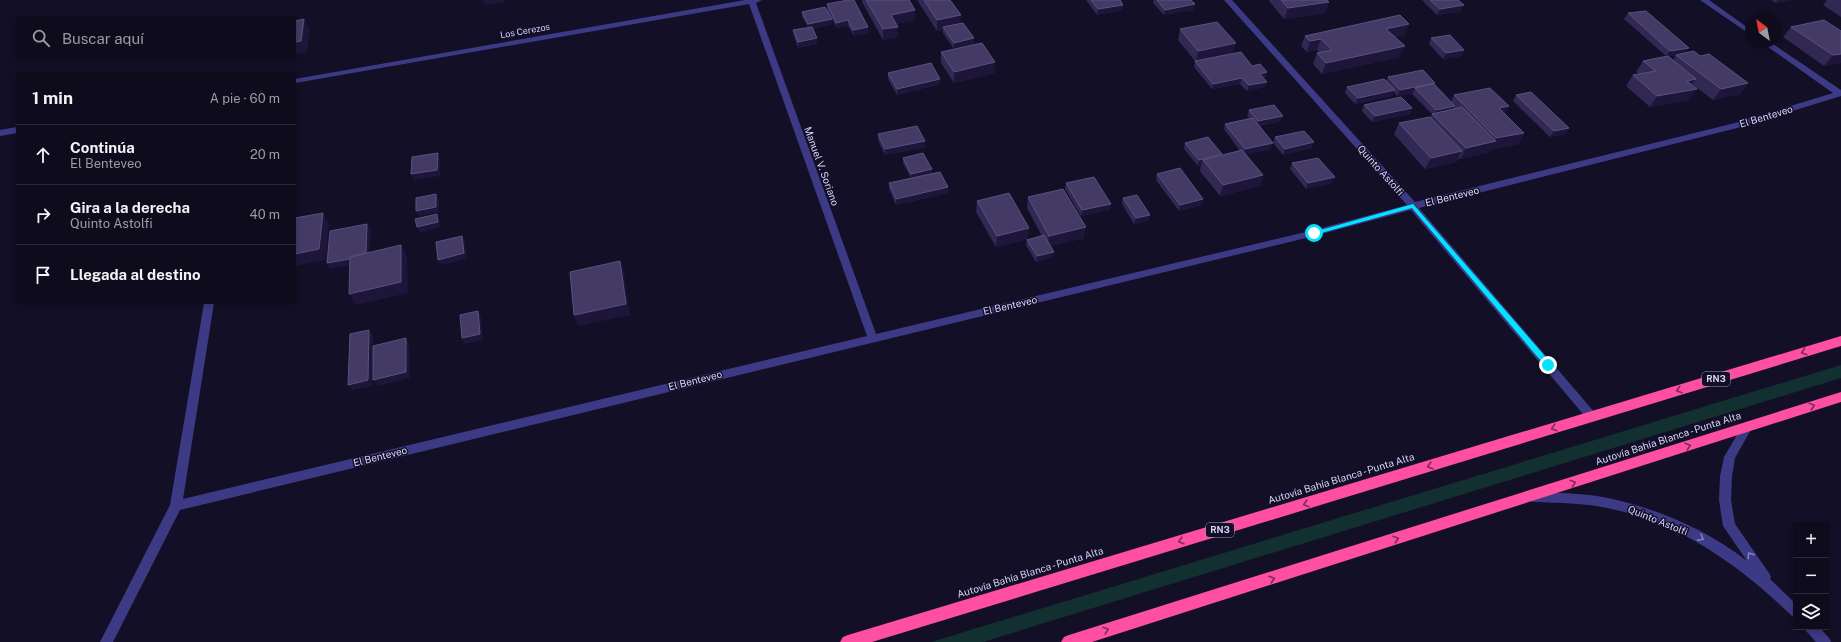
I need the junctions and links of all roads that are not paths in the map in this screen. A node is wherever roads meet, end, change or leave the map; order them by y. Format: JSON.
{"nodes":[{"id":1,"x":1228,"y":0,"type":"edge"},
{"id":2,"x":1704,"y":0,"type":"edge"},
{"id":3,"x":755,"y":1,"type":"edge"},
{"id":4,"x":1745,"y":28,"type":"edge"},
{"id":5,"x":1774,"y":48,"type":"edge"},
{"id":6,"x":296,"y":81,"type":"edge"},
{"id":7,"x":1840,"y":94,"type":"edge"},
{"id":8,"x":16,"y":130,"type":"edge"},
{"id":9,"x":0,"y":133,"type":"edge"},
{"id":10,"x":1413,"y":206,"type":"junction"},
{"id":11,"x":209,"y":304,"type":"edge"},
{"id":12,"x":872,"y":337,"type":"junction"},
{"id":13,"x":1841,"y":341,"type":"edge"},
{"id":14,"x":1841,"y":397,"type":"edge"},
{"id":15,"x":1592,"y":417,"type":"junction"},
{"id":16,"x":1748,"y":426,"type":"junction"},
{"id":17,"x":1529,"y":497,"type":"junction"},
{"id":18,"x":176,"y":506,"type":"junction"},
{"id":19,"x":1772,"y":587,"type":"junction"},
{"id":20,"x":1793,"y":609,"type":"edge"},
{"id":21,"x":1813,"y":630,"type":"edge"},
{"id":22,"x":106,"y":642,"type":"edge"},
{"id":23,"x":848,"y":642,"type":"edge"},
{"id":24,"x":1069,"y":642,"type":"edge"},
{"id":25,"x":1824,"y":642,"type":"edge"}],
"edges":[{"from":1,"to":10,"type":"street","name":"Quinto Astolfi"},
{"from":2,"to":4,"type":"street"},
{"from":3,"to":6,"type":"street","name":"Los Cerezos"},
{"from":3,"to":12,"type":"street","name":"Manuel V. Soriano"},
{"from":5,"to":7,"type":"street"},
{"from":7,"to":10,"type":"street","name":"El Benteveo"},
{"from":8,"to":9,"type":"street"},
{"from":10,"to":12,"type":"street","name":"El Benteveo"},
{"from":10,"to":15,"type":"street","name":"Quinto Astolfi"},
{"from":11,"to":18,"type":"street"},
{"from":12,"to":18,"type":"street","name":"El Benteveo"},
{"from":13,"to":15,"type":"highway","name":"Autovía Bahía Blanca - Punta Alta","number":"RN3","one_way":true},
{"from":16,"to":14,"type":"highway","name":"Autovía Bahía Blanca - Punta Alta","one_way":true},
{"from":15,"to":23,"type":"highway","name":"Autovía Bahía Blanca - Punta Alta","number":"RN3","one_way":true},
{"from":17,"to":16,"type":"highway","name":"Autovía Bahía Blanca - Punta Alta","one_way":true},
{"from":19,"to":16,"type":"street","name":"Quinto Astolfi","one_way":true},
{"from":17,"to":19,"type":"street","name":"Quinto Astolfi","one_way":true},
{"from":24,"to":17,"type":"highway","name":"Autovía Bahía Blanca - Punta Alta","one_way":true},
{"from":18,"to":22,"type":"street"},
{"from":19,"to":20,"type":"street","name":"Quinto Astolfi"},
{"from":21,"to":25,"type":"street"}]}
